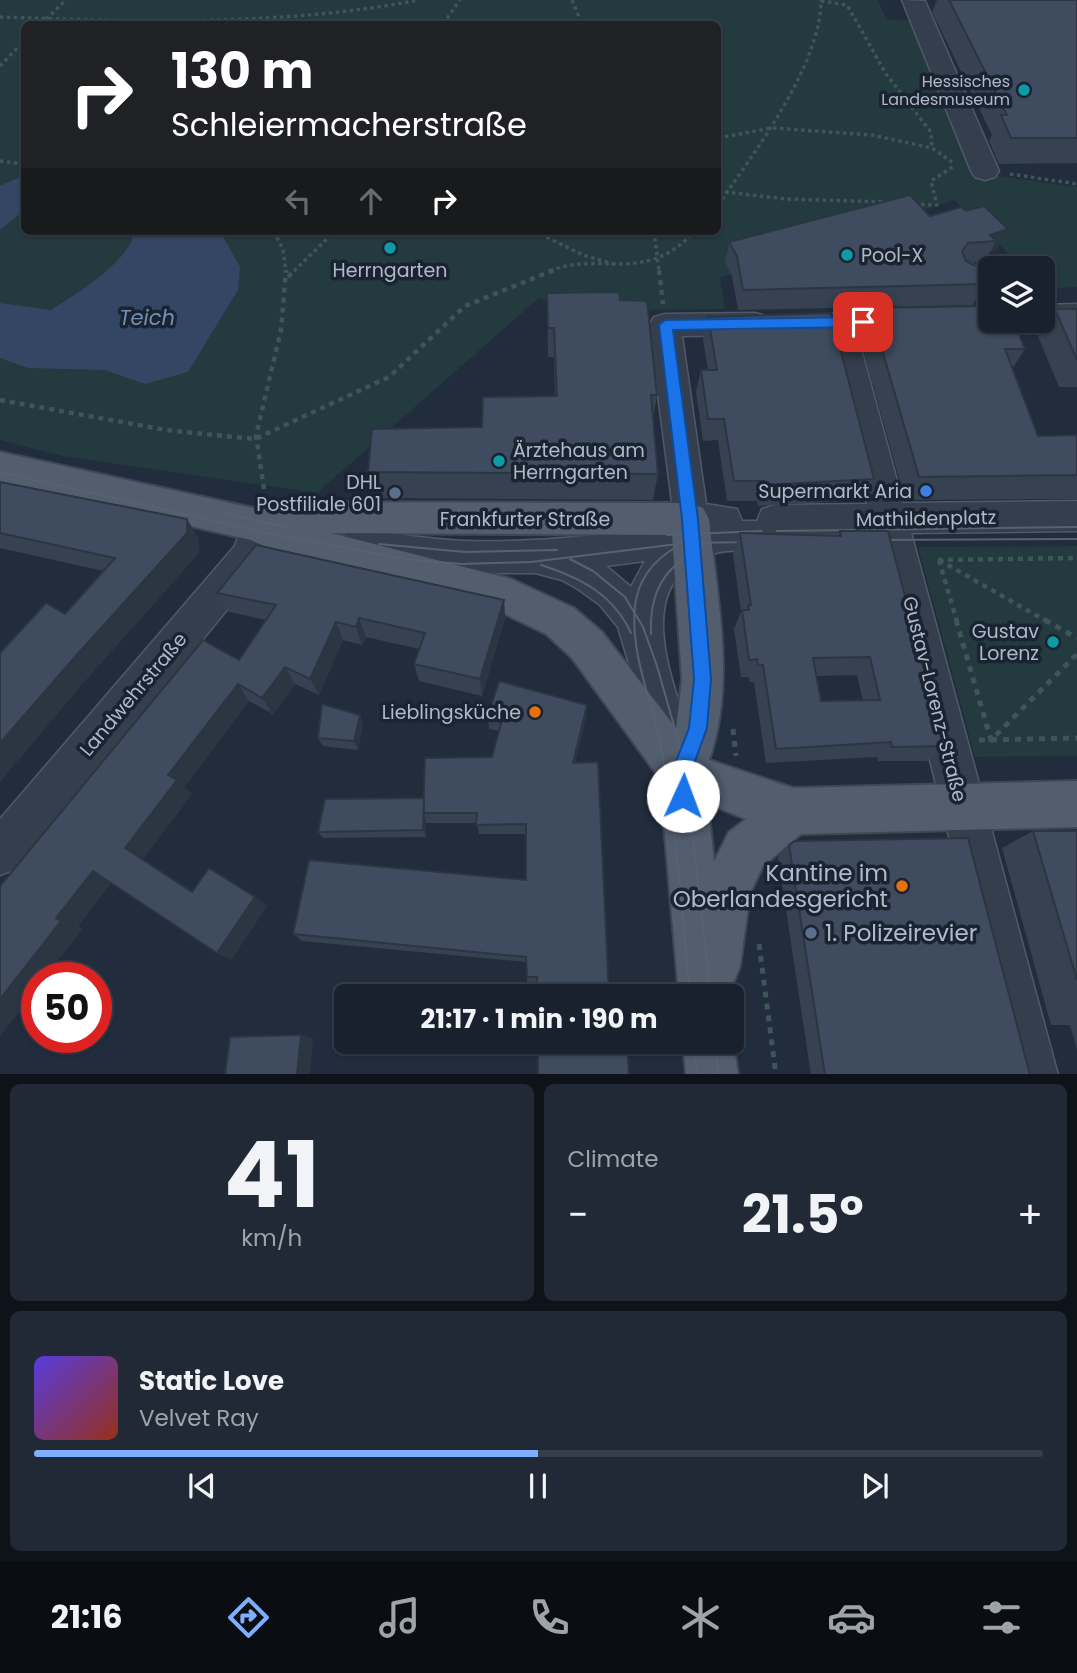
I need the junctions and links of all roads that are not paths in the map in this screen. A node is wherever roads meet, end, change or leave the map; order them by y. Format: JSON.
{"nodes":[{"id":1,"x":914,"y":1,"type":"edge"},
{"id":2,"x":985,"y":171,"type":"road end"},
{"id":3,"x":1077,"y":315,"type":"edge"},
{"id":4,"x":1055,"y":316,"type":"edge"},
{"id":5,"x":0,"y":467,"type":"edge"},
{"id":6,"x":262,"y":516,"type":"junction"},
{"id":7,"x":1077,"y":516,"type":"edge"},
{"id":8,"x":1077,"y":534,"type":"edge"},
{"id":9,"x":697,"y":535,"type":"junction"},
{"id":10,"x":894,"y":538,"type":"junction"},
{"id":11,"x":359,"y":541,"type":"junction"},
{"id":12,"x":531,"y":557,"type":"junction"},
{"id":13,"x":648,"y":656,"type":"junction"},
{"id":14,"x":682,"y":772,"type":"junction"},
{"id":15,"x":1077,"y":804,"type":"edge"},
{"id":16,"x":963,"y":808,"type":"junction"},
{"id":17,"x":793,"y":811,"type":"junction"},
{"id":18,"x":0,"y":853,"type":"edge"},
{"id":19,"x":703,"y":984,"type":"edge"},
{"id":20,"x":714,"y":984,"type":"edge"},
{"id":21,"x":1033,"y":1074,"type":"edge"}],
"edges":[{"from":1,"to":2,"type":"street"},
{"from":3,"to":4,"type":"street"},
{"from":5,"to":6,"type":"main road","name":"Frankfurter Straße"},
{"from":6,"to":11,"type":"main road","name":"Frankfurter Straße"},
{"from":6,"to":18,"type":"street","name":"Landwehrstraße"},
{"from":7,"to":10,"type":"street","name":"Mathildenplatz"},
{"from":8,"to":10,"type":"street","name":"Mathildenplatz"},
{"from":9,"to":10,"type":"street","name":"Mathildenplatz"},
{"from":9,"to":10,"type":"street","name":"Gustav-Lorenz-Straße"},
{"from":9,"to":11,"type":"main road","name":"Frankfurter Straße"},
{"from":9,"to":12,"type":"street","name":"Mathildenplatz"},
{"from":9,"to":13,"type":"street"},
{"from":9,"to":14,"type":"main road"},
{"from":10,"to":16,"type":"street","name":"Gustav-Lorenz-Straße"},
{"from":11,"to":12,"type":"street"},
{"from":11,"to":14,"type":"main road","name":"Frankfurter Straße"},
{"from":12,"to":13,"type":"street"},
{"from":13,"to":14,"type":"street"},
{"from":14,"to":17,"type":"main road"},
{"from":14,"to":19,"type":"main road"},
{"from":15,"to":16,"type":"main road"},
{"from":16,"to":17,"type":"main road"},
{"from":16,"to":21,"type":"street","name":"Gustav-Lorenz-Straße"},
{"from":17,"to":20,"type":"main road"}]}
